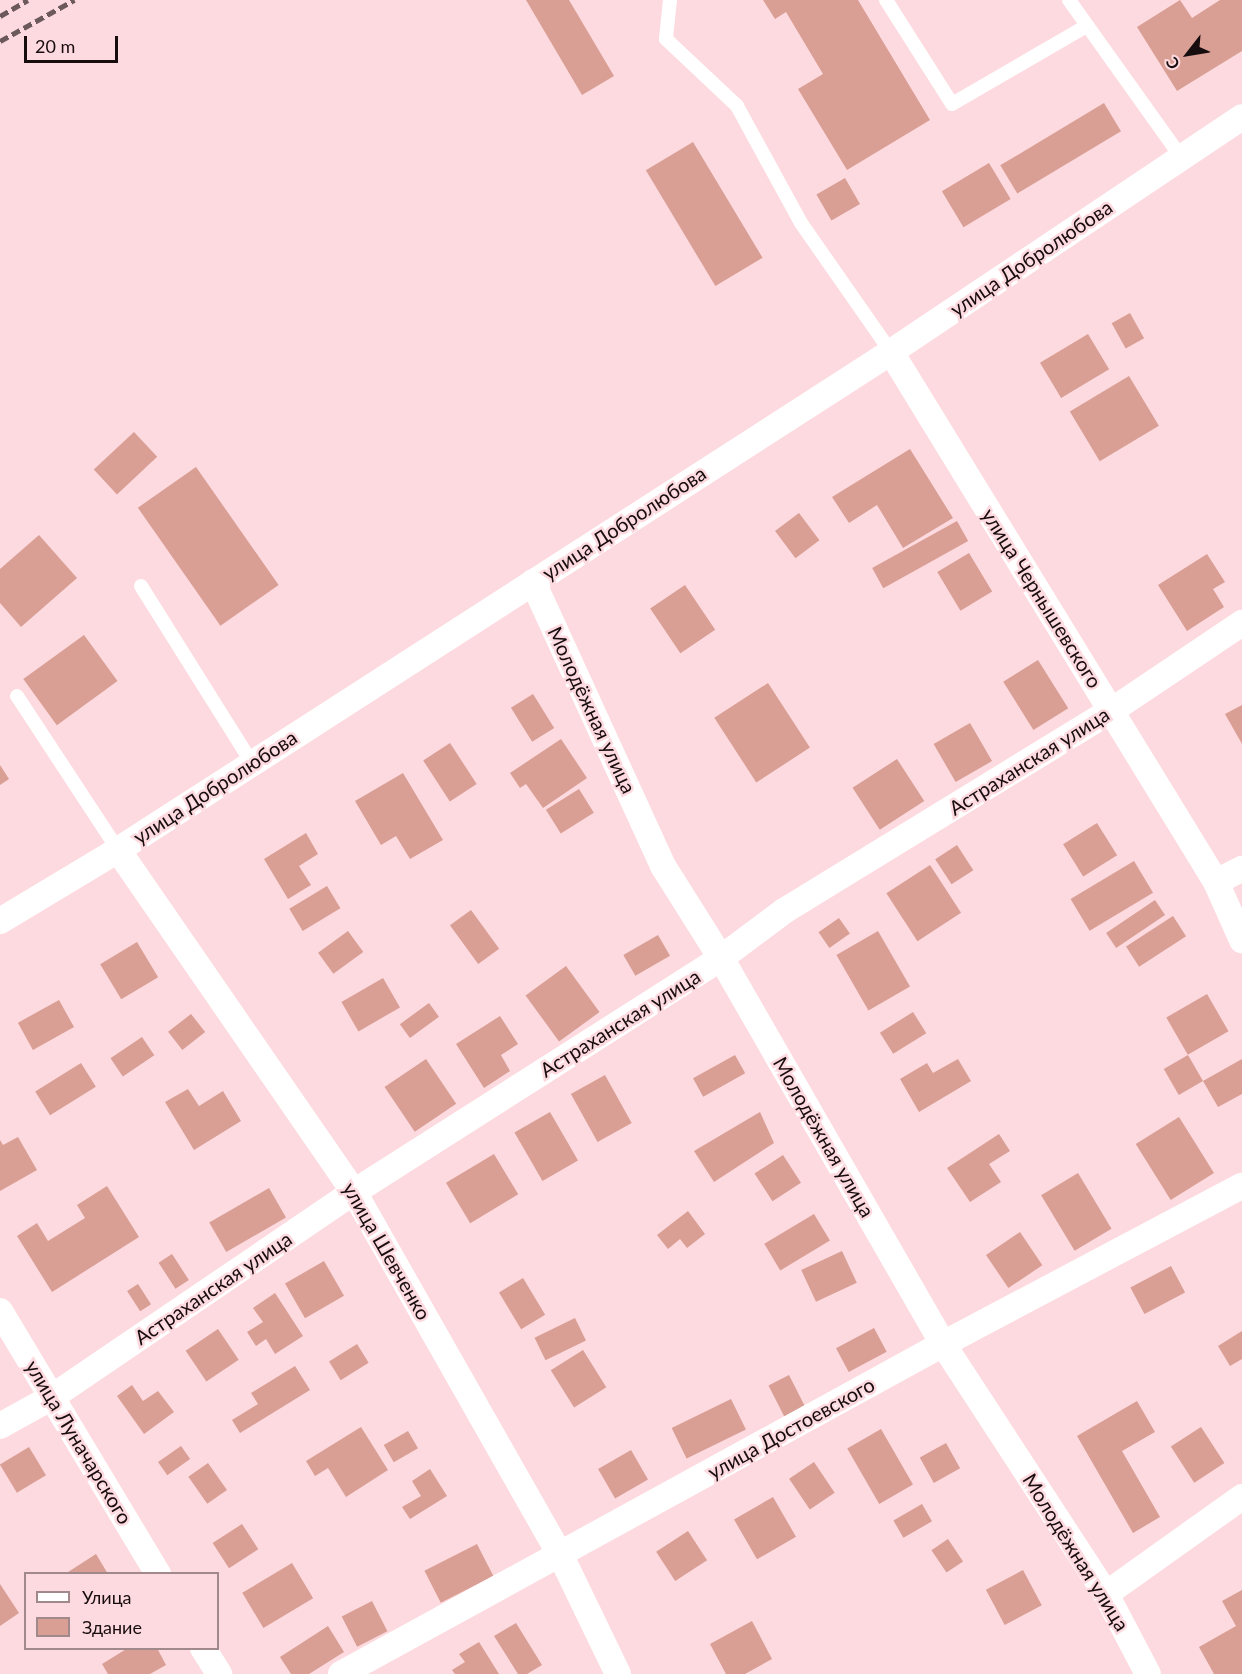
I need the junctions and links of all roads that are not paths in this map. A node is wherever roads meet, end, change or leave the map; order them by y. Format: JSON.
{"nodes":[{"id":1,"x":670,"y":0,"type":"edge"},
{"id":2,"x":886,"y":0,"type":"edge"},
{"id":3,"x":1069,"y":0,"type":"edge"},
{"id":4,"x":1084,"y":27,"type":"junction"},
{"id":5,"x":1242,"y":117,"type":"edge"},
{"id":6,"x":1181,"y":158,"type":"junction"},
{"id":7,"x":891,"y":352,"type":"junction"},
{"id":8,"x":533,"y":582,"type":"junction"},
{"id":9,"x":141,"y":586,"type":"dead end"},
{"id":10,"x":1242,"y":623,"type":"edge"},
{"id":11,"x":17,"y":696,"type":"dead end"},
{"id":12,"x":1111,"y":711,"type":"junction"},
{"id":13,"x":252,"y":763,"type":"junction"},
{"id":14,"x":118,"y":850,"type":"junction"},
{"id":15,"x":1242,"y":869,"type":"edge"},
{"id":16,"x":1216,"y":882,"type":"junction"},
{"id":17,"x":0,"y":921,"type":"edge"},
{"id":18,"x":1242,"y":940,"type":"edge"},
{"id":19,"x":721,"y":958,"type":"junction"},
{"id":20,"x":1242,"y":1186,"type":"edge"},
{"id":21,"x":354,"y":1192,"type":"junction"},
{"id":22,"x":0,"y":1311,"type":"edge"},
{"id":23,"x":943,"y":1344,"type":"junction"},
{"id":24,"x":52,"y":1397,"type":"junction"},
{"id":25,"x":0,"y":1426,"type":"edge"},
{"id":26,"x":1242,"y":1497,"type":"edge"},
{"id":27,"x":561,"y":1554,"type":"junction"},
{"id":28,"x":157,"y":1572,"type":"edge"},
{"id":29,"x":1106,"y":1594,"type":"junction"},
{"id":30,"x":204,"y":1650,"type":"edge"},
{"id":31,"x":219,"y":1674,"type":"edge"},
{"id":32,"x":341,"y":1674,"type":"edge"},
{"id":33,"x":618,"y":1674,"type":"edge"},
{"id":34,"x":1148,"y":1674,"type":"edge"}],
"edges":[{"from":1,"to":7,"type":"lane"},
{"from":2,"to":4,"type":"lane"},
{"from":3,"to":4,"type":"lane"},
{"from":4,"to":6,"type":"lane"},
{"from":5,"to":6,"type":"street","name":"улица Добролюбова"},
{"from":6,"to":7,"type":"street","name":"улица Добролюбова"},
{"from":7,"to":8,"type":"street","name":"улица Добролюбова"},
{"from":7,"to":12,"type":"street","name":"улица Чернышевского"},
{"from":8,"to":13,"type":"street","name":"улица Добролюбова"},
{"from":8,"to":19,"type":"street","name":"Молодёжная улица"},
{"from":9,"to":13,"type":"lane"},
{"from":10,"to":12,"type":"street","name":"Астраханская улица"},
{"from":11,"to":14,"type":"lane"},
{"from":12,"to":16,"type":"street","name":"улица Чернышевского"},
{"from":12,"to":19,"type":"street","name":"Астраханская улица"},
{"from":13,"to":14,"type":"street","name":"улица Добролюбова"},
{"from":14,"to":17,"type":"street","name":"улица Добролюбова"},
{"from":14,"to":21,"type":"street","name":"улица Шевченко"},
{"from":15,"to":16,"type":"street"},
{"from":16,"to":18,"type":"street","name":"улица Чернышевского"},
{"from":19,"to":21,"type":"street","name":"Астраханская улица"},
{"from":19,"to":23,"type":"street","name":"Молодёжная улица"},
{"from":20,"to":23,"type":"street","name":"улица Достоевского"},
{"from":21,"to":24,"type":"street","name":"Астраханская улица"},
{"from":21,"to":27,"type":"street","name":"улица Шевченко"},
{"from":22,"to":24,"type":"street","name":"улица Луначарского"},
{"from":23,"to":27,"type":"street","name":"улица Достоевского"},
{"from":23,"to":29,"type":"street","name":"Молодёжная улица"},
{"from":24,"to":25,"type":"street","name":"Астраханская улица"},
{"from":24,"to":28,"type":"street","name":"улица Луначарского"},
{"from":26,"to":29,"type":"street"},
{"from":27,"to":32,"type":"street","name":"улица Достоевского"},
{"from":27,"to":33,"type":"street","name":"улица Шевченко"},
{"from":29,"to":34,"type":"street","name":"Молодёжная улица"},
{"from":30,"to":31,"type":"street"}]}
